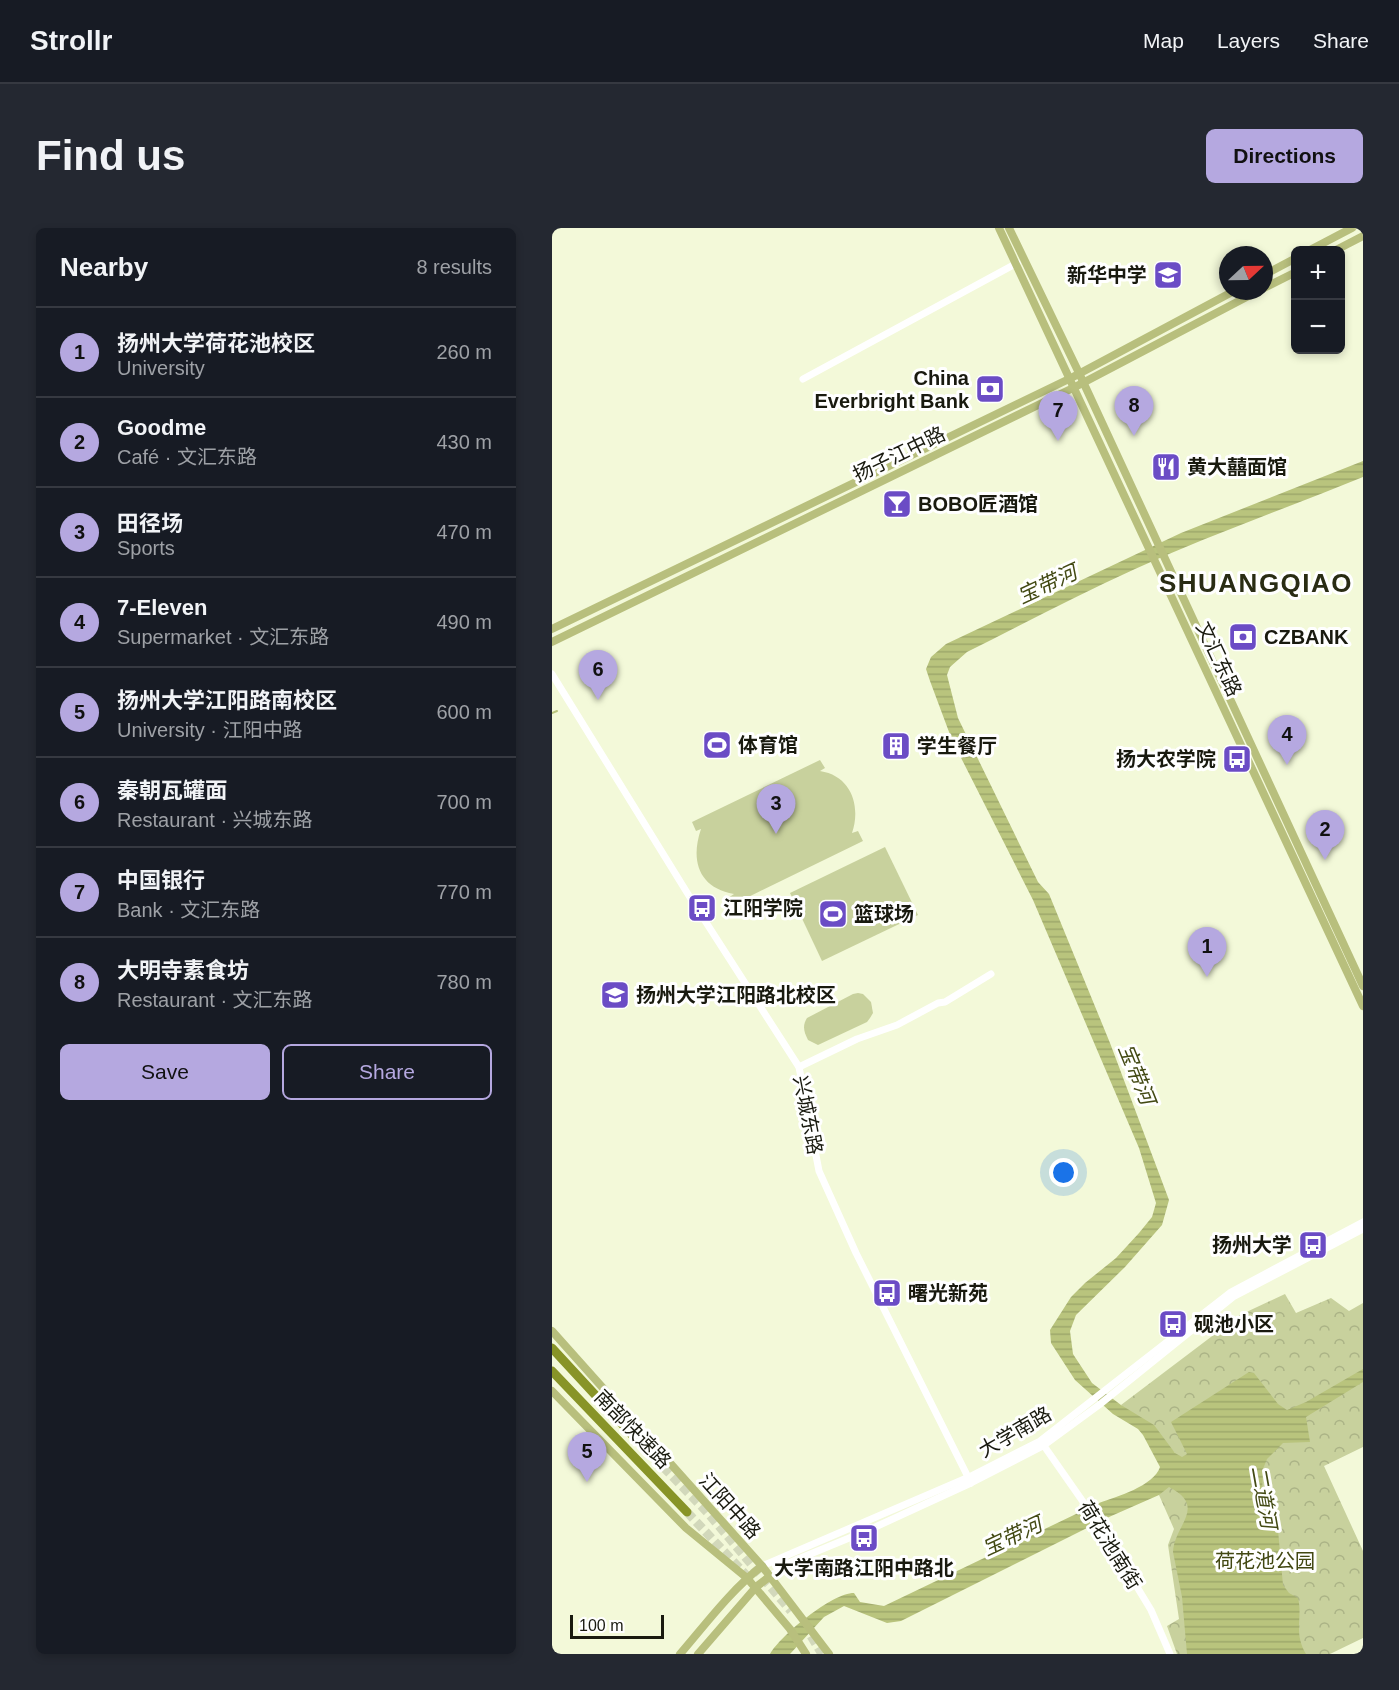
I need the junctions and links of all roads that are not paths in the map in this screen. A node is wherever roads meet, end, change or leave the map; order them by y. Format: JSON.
{"nodes":[{"id":1,"x":999,"y":228,"type":"edge"},
{"id":2,"x":1010,"y":228,"type":"edge"},
{"id":3,"x":1352,"y":228,"type":"edge"},
{"id":4,"x":1363,"y":236,"type":"edge"},
{"id":5,"x":1318,"y":246,"type":"edge"},
{"id":6,"x":1344,"y":246,"type":"edge"},
{"id":7,"x":1291,"y":261,"type":"edge"},
{"id":8,"x":1017,"y":263,"type":"junction"},
{"id":9,"x":1273,"y":270,"type":"edge"},
{"id":10,"x":1291,"y":274,"type":"edge"},
{"id":11,"x":1273,"y":284,"type":"edge"},
{"id":12,"x":1219,"y":299,"type":"edge"},
{"id":13,"x":1241,"y":300,"type":"edge"},
{"id":14,"x":1079,"y":373,"type":"junction"},
{"id":15,"x":1071,"y":378,"type":"junction"},
{"id":16,"x":803,"y":379,"type":"dead end"},
{"id":17,"x":1084,"y":382,"type":"junction"},
{"id":18,"x":1075,"y":387,"type":"junction"},
{"id":19,"x":552,"y":629,"type":"edge"},
{"id":20,"x":552,"y":642,"type":"edge"},
{"id":21,"x":552,"y":674,"type":"edge"},
{"id":22,"x":991,"y":974,"type":"dead end"},
{"id":23,"x":1363,"y":986,"type":"edge"},
{"id":24,"x":1363,"y":1006,"type":"edge"},
{"id":25,"x":799,"y":1067,"type":"junction"},
{"id":26,"x":1363,"y":1222,"type":"edge"},
{"id":27,"x":1363,"y":1229,"type":"edge"},
{"id":28,"x":552,"y":1331,"type":"edge"},
{"id":29,"x":552,"y":1348,"type":"edge"},
{"id":30,"x":552,"y":1371,"type":"edge"},
{"id":31,"x":552,"y":1378,"type":"edge"},
{"id":32,"x":552,"y":1391,"type":"edge"},
{"id":33,"x":1110,"y":1391,"type":"junction"},
{"id":34,"x":616,"y":1437,"type":"junction"},
{"id":35,"x":635,"y":1438,"type":"tunnel mouth"},
{"id":36,"x":1042,"y":1443,"type":"junction"},
{"id":37,"x":970,"y":1480,"type":"junction"},
{"id":38,"x":687,"y":1512,"type":"tunnel mouth"},
{"id":39,"x":762,"y":1566,"type":"junction"},
{"id":40,"x":769,"y":1577,"type":"junction"},
{"id":41,"x":747,"y":1578,"type":"junction"},
{"id":42,"x":756,"y":1587,"type":"junction"},
{"id":43,"x":804,"y":1650,"type":"edge"},
{"id":44,"x":680,"y":1654,"type":"edge"},
{"id":45,"x":698,"y":1654,"type":"edge"},
{"id":46,"x":829,"y":1654,"type":"edge"},
{"id":47,"x":1170,"y":1654,"type":"edge"}],
"edges":[{"from":1,"to":8,"type":"main road","name":"文汇东路"},
{"from":2,"to":14,"type":"main road","name":"文汇东路"},
{"from":3,"to":5,"type":"main road"},
{"from":4,"to":6,"type":"main road"},
{"from":7,"to":9,"type":"main road"},
{"from":8,"to":15,"type":"main road","name":"文汇东路"},
{"from":8,"to":16,"type":"street"},
{"from":10,"to":11,"type":"main road"},
{"from":12,"to":14,"type":"main road","name":"扬子江中路"},
{"from":13,"to":17,"type":"main road","name":"扬子江中路"},
{"from":14,"to":15,"type":"main road","name":"扬子江中路"},
{"from":14,"to":17,"type":"main road","name":"文汇东路"},
{"from":15,"to":18,"type":"main road","name":"文汇东路"},
{"from":15,"to":19,"type":"main road","name":"扬子江中路"},
{"from":17,"to":18,"type":"main road","name":"扬子江中路"},
{"from":17,"to":23,"type":"main road","name":"文汇东路"},
{"from":18,"to":20,"type":"main road","name":"扬子江中路"},
{"from":18,"to":24,"type":"main road","name":"文汇东路"},
{"from":21,"to":25,"type":"street","name":"兴城东路"},
{"from":22,"to":25,"type":"street"},
{"from":25,"to":37,"type":"street","name":"兴城东路"},
{"from":26,"to":33,"type":"street","name":"大学南路"},
{"from":27,"to":33,"type":"street","name":"大学南路"},
{"from":28,"to":39,"type":"main road","name":"江阳中路"},
{"from":29,"to":35,"type":"highway","name":"南部快速路"},
{"from":30,"to":34,"type":"highway","name":"南部快速路"},
{"from":31,"to":34,"type":"highway"},
{"from":32,"to":41,"type":"main road","name":"江阳中路"},
{"from":33,"to":36,"type":"street","name":"大学南路"},
{"from":34,"to":38,"type":"highway","name":"南部快速路"},
{"from":36,"to":37,"type":"street","name":"大学南路"},
{"from":36,"to":47,"type":"street","name":"荷花池南街"},
{"from":37,"to":39,"type":"street","name":"大学南路"},
{"from":37,"to":40,"type":"street","name":"大学南路"},
{"from":39,"to":40,"type":"main road","name":"江阳中路"},
{"from":39,"to":41,"type":"main road","name":"大学南路"},
{"from":40,"to":42,"type":"main road","name":"大学南路"},
{"from":40,"to":46,"type":"main road","name":"江阳中路"},
{"from":41,"to":42,"type":"main road","name":"江阳中路"},
{"from":41,"to":44,"type":"main road","name":"大学南路"},
{"from":42,"to":43,"type":"main road","name":"江阳中路"},
{"from":42,"to":45,"type":"main road","name":"大学南路"}]}
